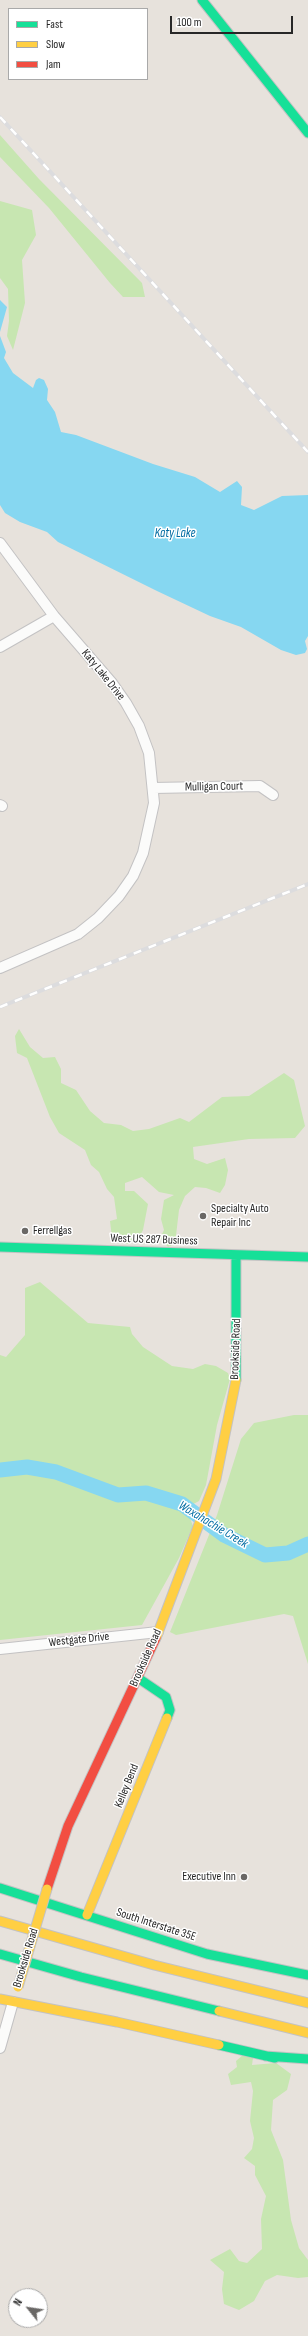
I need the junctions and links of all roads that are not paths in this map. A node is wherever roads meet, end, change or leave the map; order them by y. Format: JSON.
{"nodes":[{"id":1,"x":202,"y":0,"type":"edge"},
{"id":2,"x":308,"y":133,"type":"edge"},
{"id":3,"x":0,"y":543,"type":"edge"},
{"id":4,"x":54,"y":616,"type":"junction"},
{"id":5,"x":0,"y":647,"type":"edge"},
{"id":6,"x":153,"y":788,"type":"junction"},
{"id":7,"x":273,"y":795,"type":"dead end"},
{"id":8,"x":0,"y":968,"type":"edge"},
{"id":9,"x":0,"y":1247,"type":"edge"},
{"id":10,"x":236,"y":1255,"type":"junction"},
{"id":11,"x":308,"y":1257,"type":"edge"},
{"id":12,"x":158,"y":1632,"type":"junction"},
{"id":13,"x":0,"y":1649,"type":"edge"},
{"id":14,"x":138,"y":1678,"type":"junction"},
{"id":15,"x":0,"y":1888,"type":"edge"},
{"id":16,"x":87,"y":1915,"type":"junction"},
{"id":17,"x":0,"y":1921,"type":"edge"},
{"id":18,"x":0,"y":1954,"type":"edge"},
{"id":19,"x":308,"y":1975,"type":"edge"},
{"id":20,"x":0,"y":1999,"type":"edge"},
{"id":21,"x":13,"y":2002,"type":"junction"},
{"id":22,"x":308,"y":2003,"type":"edge"},
{"id":23,"x":308,"y":2033,"type":"edge"},
{"id":24,"x":0,"y":2048,"type":"edge"},
{"id":25,"x":265,"y":2056,"type":"junction"},
{"id":26,"x":308,"y":2059,"type":"edge"},
{"id":27,"x":308,"y":2065,"type":"edge"}],
"edges":[{"from":1,"to":2,"type":"main road"},
{"from":3,"to":4,"type":"street","name":"Katy Lake Drive"},
{"from":4,"to":5,"type":"street"},
{"from":4,"to":6,"type":"street","name":"Katy Lake Drive"},
{"from":6,"to":7,"type":"street","name":"Mulligan Court"},
{"from":6,"to":8,"type":"street","name":"Katy Lake Drive"},
{"from":9,"to":10,"type":"main road","name":"West US 287 Business"},
{"from":10,"to":11,"type":"main road","name":"West US 287 Business"},
{"from":10,"to":12,"type":"main road","name":"Brookside Road"},
{"from":12,"to":13,"type":"street","name":"Westgate Drive"},
{"from":12,"to":14,"type":"main road","name":"Brookside Road"},
{"from":14,"to":16,"type":"main road","name":"Kelley Bend"},
{"from":14,"to":21,"type":"main road","name":"Brookside Road","bridge":true},
{"from":15,"to":16,"type":"main road","name":"South Interstate 35E"},
{"from":16,"to":19,"type":"main road","name":"South Interstate 35E"},
{"from":17,"to":22,"type":"main road"},
{"from":18,"to":23,"type":"main road"},
{"from":20,"to":21,"type":"main road"},
{"from":21,"to":24,"type":"street","name":"Brookside Road"},
{"from":21,"to":25,"type":"main road"},
{"from":25,"to":26,"type":"main road"},
{"from":25,"to":27,"type":"main road"}]}
